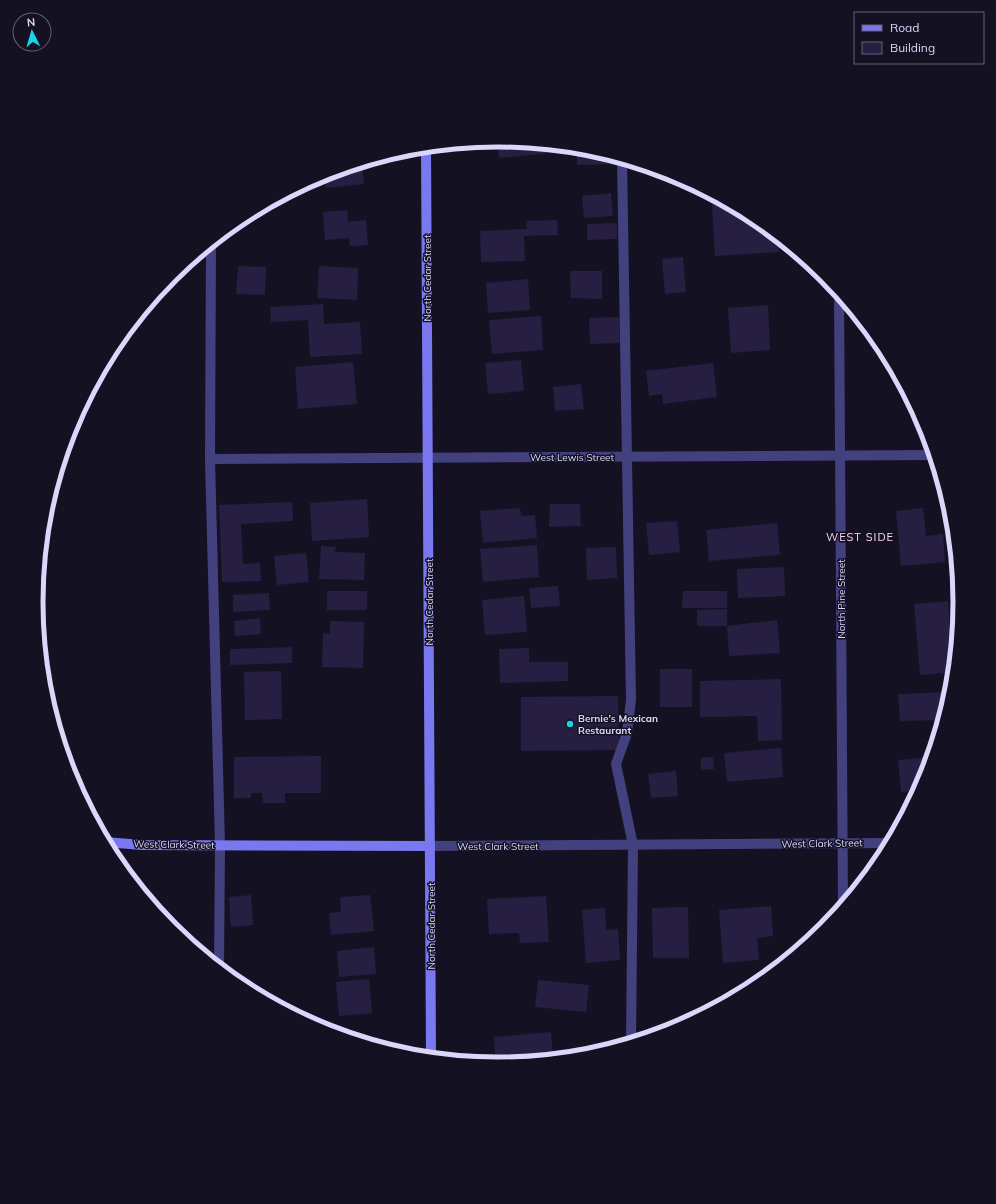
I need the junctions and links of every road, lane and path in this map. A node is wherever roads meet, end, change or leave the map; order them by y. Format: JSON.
{"nodes":[{"id":1,"x":426,"y":153,"type":"edge"},
{"id":2,"x":622,"y":165,"type":"edge"},
{"id":3,"x":211,"y":249,"type":"edge"},
{"id":4,"x":839,"y":301,"type":"edge"},
{"id":5,"x":840,"y":455,"type":"junction"},
{"id":6,"x":929,"y":455,"type":"edge"},
{"id":7,"x":626,"y":456,"type":"junction"},
{"id":8,"x":428,"y":457,"type":"junction"},
{"id":9,"x":210,"y":459,"type":"junction"},
{"id":10,"x":842,"y":842,"type":"junction"},
{"id":11,"x":112,"y":843,"type":"edge"},
{"id":12,"x":884,"y":843,"type":"edge"},
{"id":13,"x":220,"y":845,"type":"junction"},
{"id":14,"x":633,"y":845,"type":"junction"},
{"id":15,"x":430,"y":846,"type":"junction"},
{"id":16,"x":843,"y":899,"type":"edge"},
{"id":17,"x":219,"y":961,"type":"edge"},
{"id":18,"x":631,"y":1037,"type":"edge"},
{"id":19,"x":431,"y":1052,"type":"edge"}],
"edges":[{"from":1,"to":8,"type":"street","name":"North Cedar Street"},
{"from":2,"to":7,"type":"street"},
{"from":3,"to":9,"type":"street"},
{"from":4,"to":5,"type":"street","name":"North Pine Street"},
{"from":5,"to":6,"type":"street","name":"West Lewis Street"},
{"from":5,"to":7,"type":"street","name":"West Lewis Street"},
{"from":5,"to":10,"type":"street","name":"North Pine Street"},
{"from":7,"to":8,"type":"street","name":"West Lewis Street"},
{"from":7,"to":14,"type":"street"},
{"from":8,"to":9,"type":"street","name":"West Lewis Street"},
{"from":8,"to":15,"type":"street","name":"North Cedar Street"},
{"from":9,"to":13,"type":"street"},
{"from":10,"to":12,"type":"street","name":"West Clark Street"},
{"from":10,"to":14,"type":"street","name":"West Clark Street"},
{"from":10,"to":16,"type":"street","name":"North Pine Street"},
{"from":11,"to":13,"type":"street","name":"West Clark Street"},
{"from":13,"to":15,"type":"street","name":"West Clark Street"},
{"from":13,"to":17,"type":"street"},
{"from":14,"to":15,"type":"street","name":"West Clark Street"},
{"from":14,"to":18,"type":"street"},
{"from":15,"to":19,"type":"street","name":"North Cedar Street"}]}
